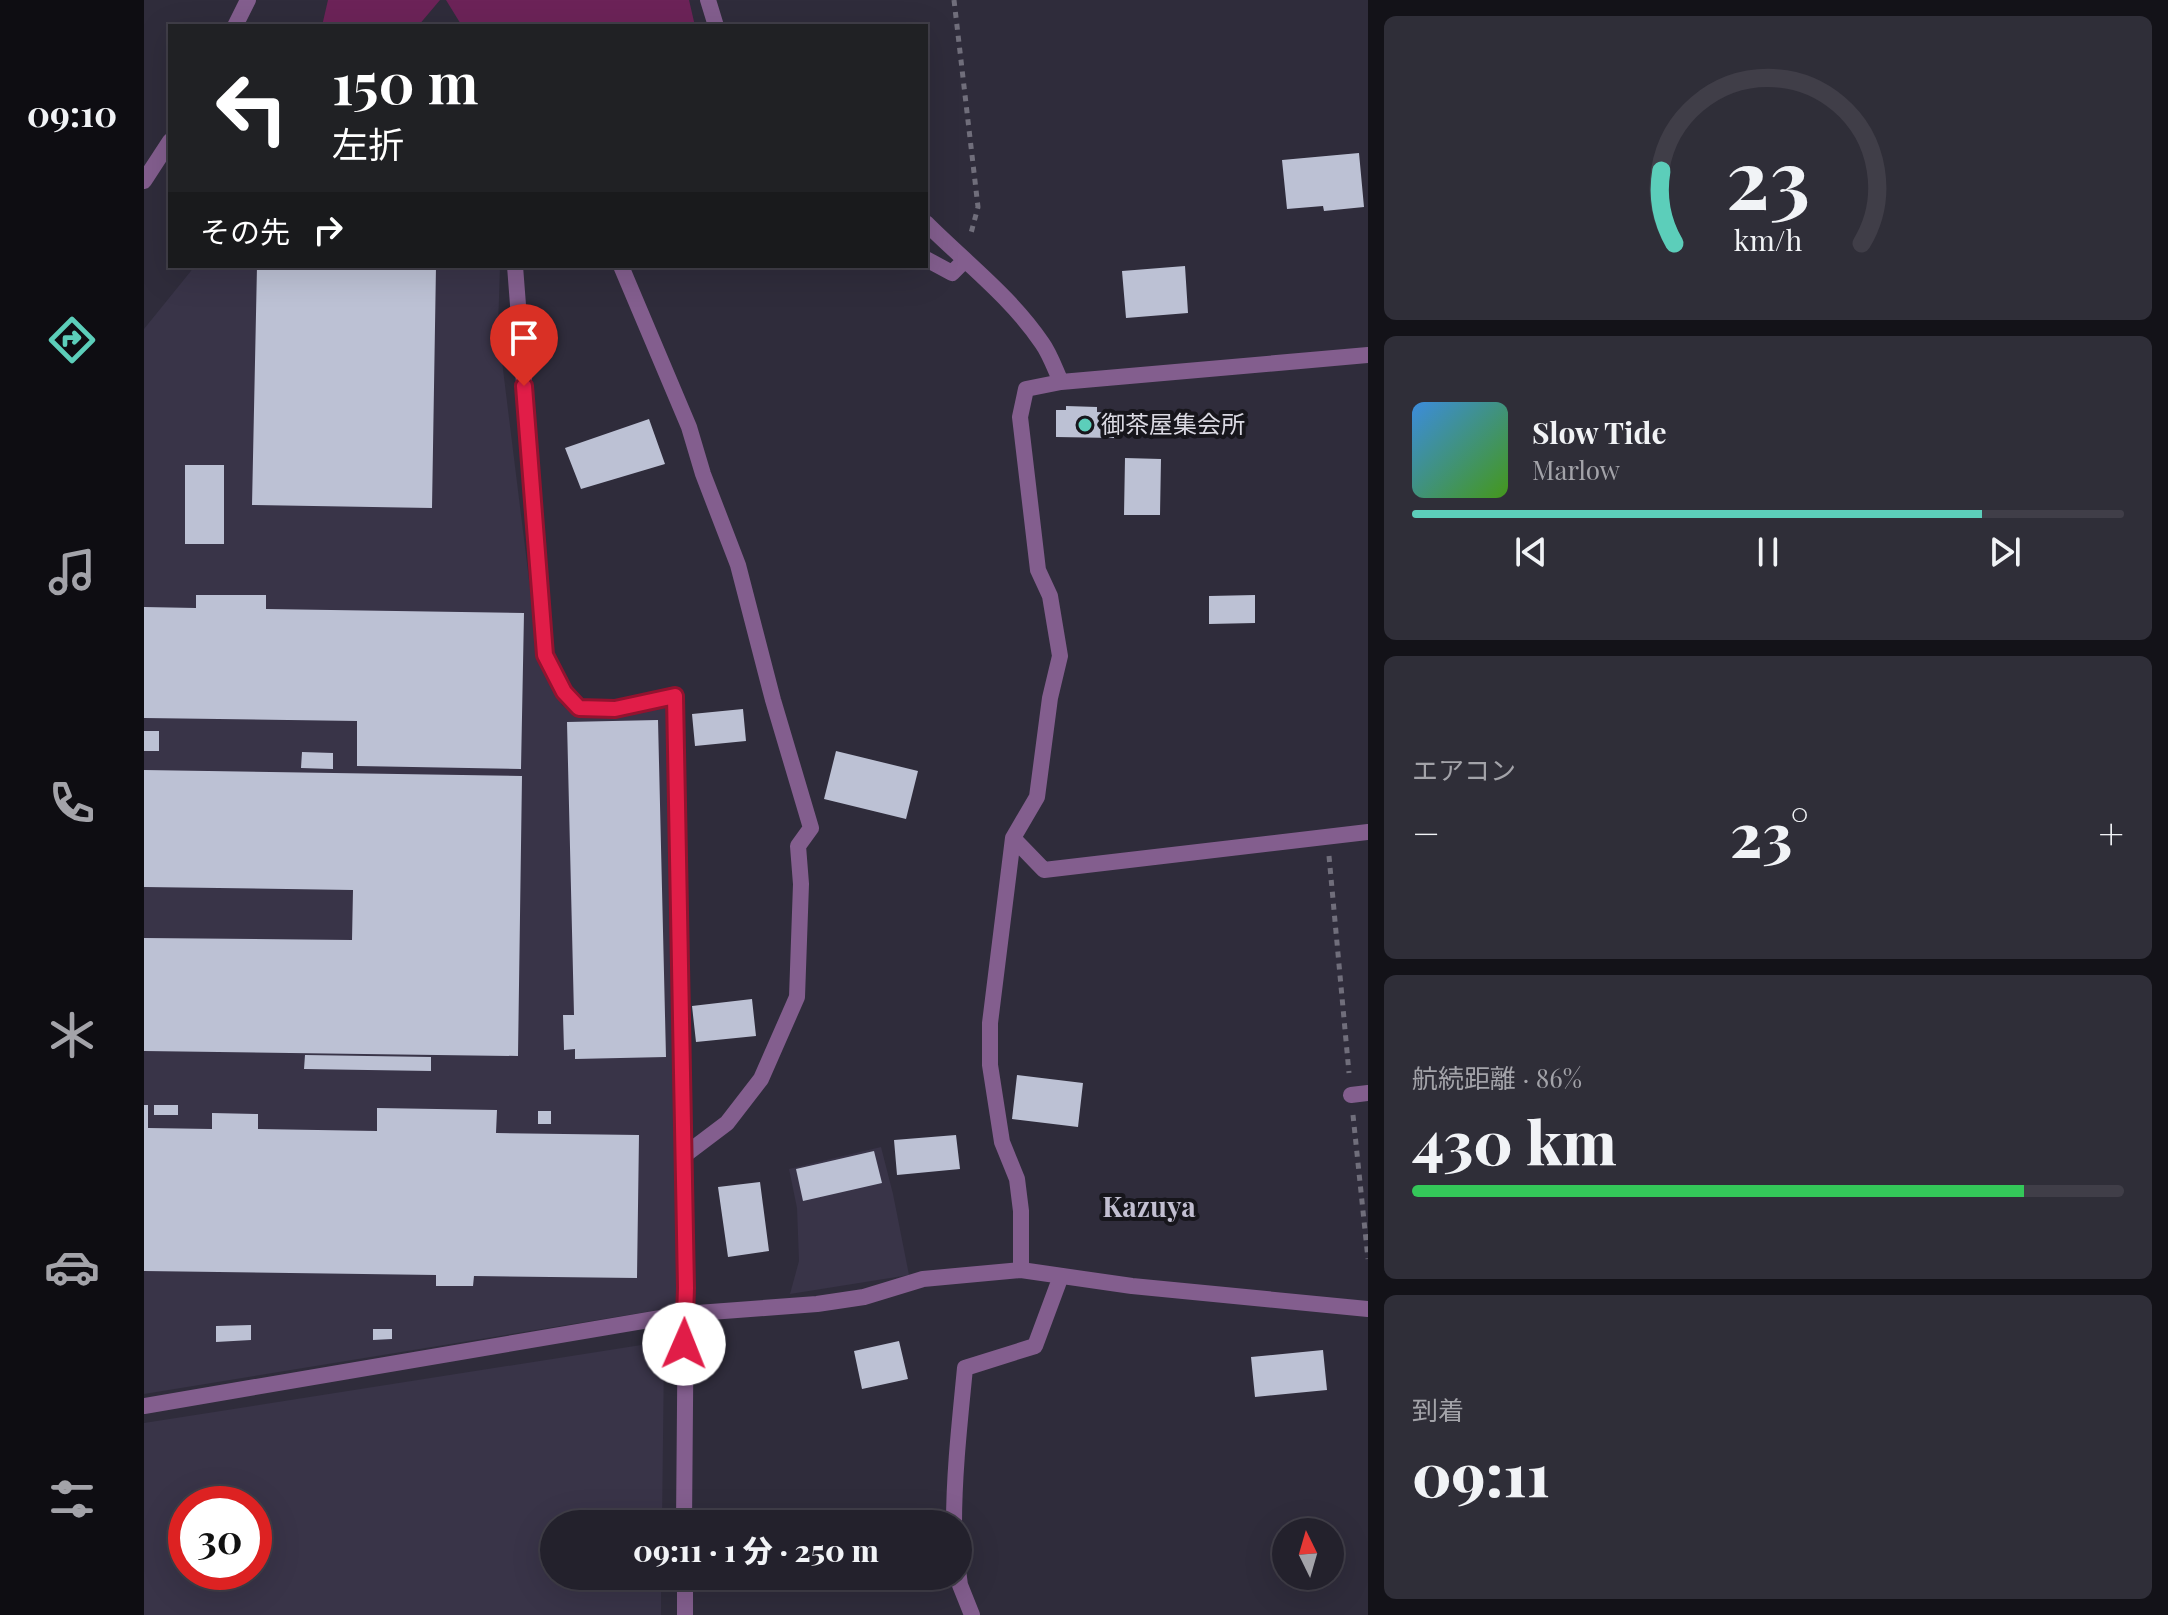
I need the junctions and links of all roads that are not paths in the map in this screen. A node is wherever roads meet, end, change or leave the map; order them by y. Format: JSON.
{"nodes":[{"id":1,"x":248,"y":0,"type":"edge"},
{"id":2,"x":708,"y":0,"type":"edge"},
{"id":3,"x":236,"y":24,"type":"edge"},
{"id":4,"x":715,"y":24,"type":"edge"},
{"id":5,"x":168,"y":144,"type":"edge"},
{"id":6,"x":144,"y":181,"type":"edge"},
{"id":7,"x":928,"y":225,"type":"edge"},
{"id":8,"x":928,"y":260,"type":"edge"},
{"id":9,"x":964,"y":261,"type":"junction"},
{"id":10,"x":515,"y":268,"type":"edge"},
{"id":11,"x":622,"y":268,"type":"edge"},
{"id":12,"x":1368,"y":355,"type":"edge"},
{"id":13,"x":1061,"y":382,"type":"junction"},
{"id":14,"x":1368,"y":832,"type":"edge"},
{"id":15,"x":1013,"y":838,"type":"junction"},
{"id":16,"x":1368,"y":1093,"type":"edge"},
{"id":17,"x":1351,"y":1095,"type":"road end"},
{"id":18,"x":682,"y":1157,"type":"junction"},
{"id":19,"x":1021,"y":1270,"type":"junction"},
{"id":20,"x":1061,"y":1276,"type":"junction"},
{"id":21,"x":1368,"y":1309,"type":"edge"},
{"id":22,"x":684,"y":1314,"type":"junction"},
{"id":23,"x":144,"y":1406,"type":"edge"},
{"id":24,"x":684,"y":1510,"type":"edge"},
{"id":25,"x":954,"y":1510,"type":"edge"},
{"id":26,"x":685,"y":1590,"type":"edge"},
{"id":27,"x":962,"y":1590,"type":"edge"},
{"id":28,"x":685,"y":1615,"type":"edge"},
{"id":29,"x":972,"y":1615,"type":"edge"}],
"edges":[{"from":1,"to":3,"type":"street"},
{"from":2,"to":4,"type":"street"},
{"from":5,"to":6,"type":"street"},
{"from":7,"to":9,"type":"street"},
{"from":8,"to":9,"type":"street"},
{"from":9,"to":13,"type":"street"},
{"from":10,"to":18,"type":"street"},
{"from":11,"to":18,"type":"street"},
{"from":12,"to":13,"type":"street"},
{"from":13,"to":15,"type":"street"},
{"from":14,"to":15,"type":"street"},
{"from":15,"to":19,"type":"street"},
{"from":16,"to":17,"type":"street"},
{"from":18,"to":22,"type":"street"},
{"from":19,"to":20,"type":"street"},
{"from":19,"to":22,"type":"street"},
{"from":20,"to":21,"type":"street"},
{"from":20,"to":25,"type":"street"},
{"from":22,"to":23,"type":"street"},
{"from":22,"to":24,"type":"street"},
{"from":26,"to":28,"type":"street"},
{"from":27,"to":29,"type":"street"}]}
